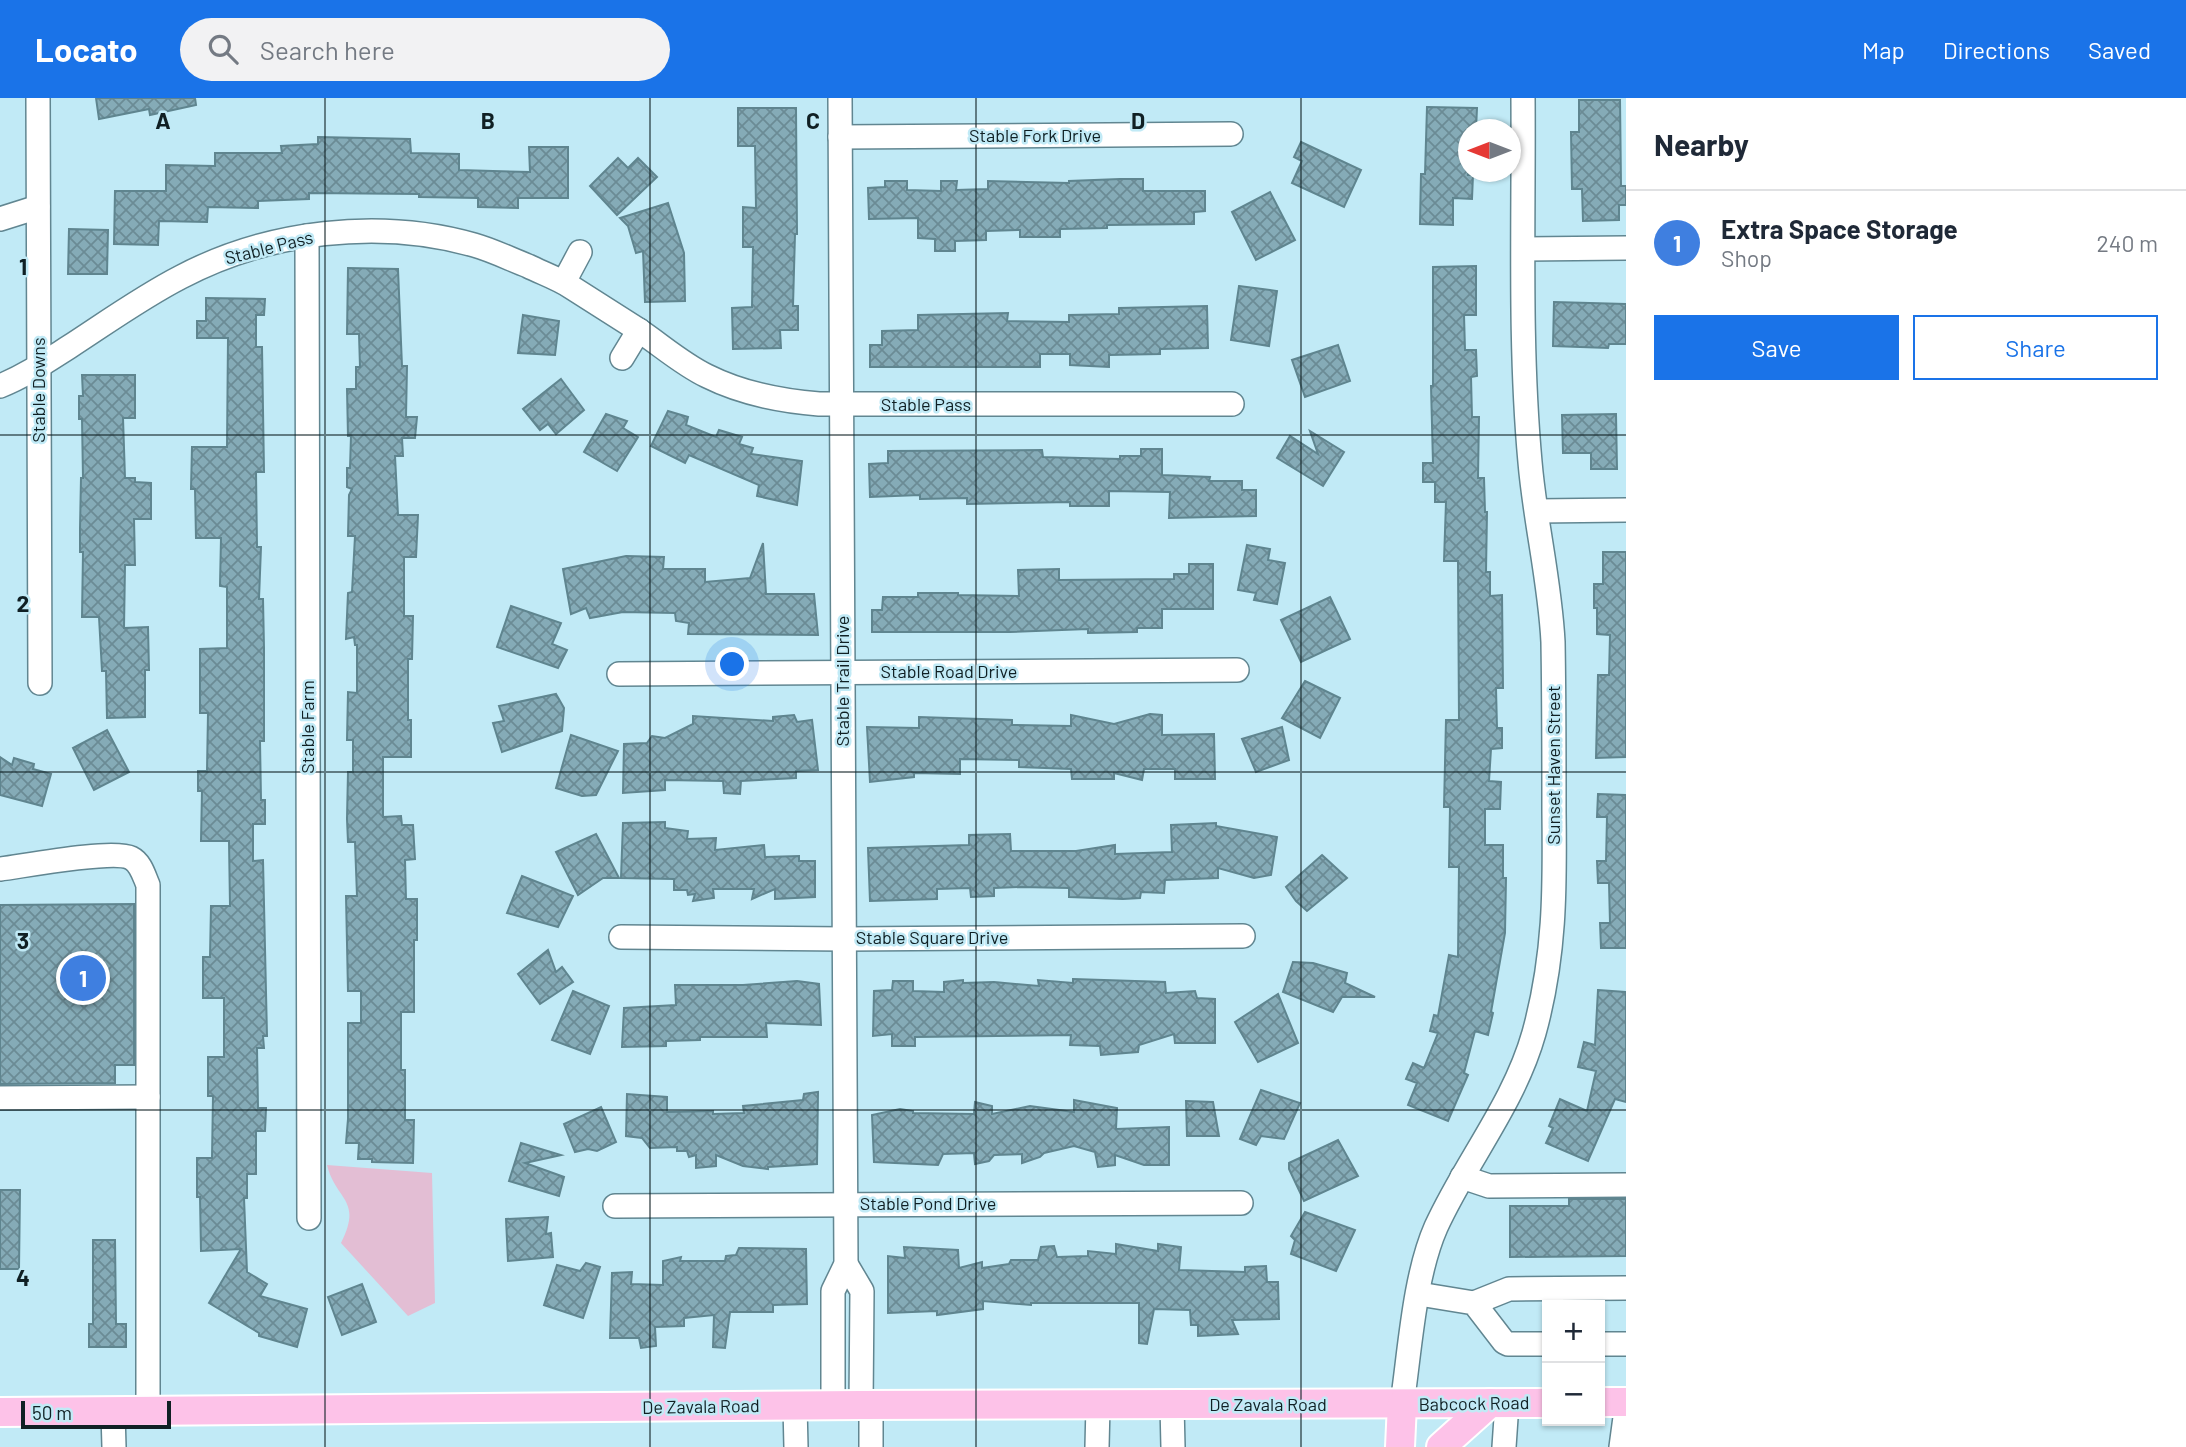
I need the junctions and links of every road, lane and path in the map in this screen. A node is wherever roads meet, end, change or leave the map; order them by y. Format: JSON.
{"nodes":[{"id":1,"x":38,"y":98,"type":"edge"},
{"id":2,"x":840,"y":98,"type":"edge"},
{"id":3,"x":1523,"y":98,"type":"edge"},
{"id":4,"x":1231,"y":134,"type":"dead end"},
{"id":5,"x":840,"y":137,"type":"junction"},
{"id":6,"x":38,"y":207,"type":"junction"},
{"id":7,"x":0,"y":219,"type":"edge"},
{"id":8,"x":307,"y":236,"type":"junction"},
{"id":9,"x":1524,"y":248,"type":"junction"},
{"id":10,"x":1626,"y":248,"type":"edge"},
{"id":11,"x":580,"y":252,"type":"dead end"},
{"id":12,"x":564,"y":282,"type":"junction"},
{"id":13,"x":639,"y":330,"type":"junction"},
{"id":14,"x":622,"y":358,"type":"dead end"},
{"id":15,"x":39,"y":366,"type":"junction"},
{"id":16,"x":0,"y":386,"type":"edge"},
{"id":17,"x":1232,"y":404,"type":"dead end"},
{"id":18,"x":842,"y":405,"type":"junction"},
{"id":19,"x":1626,"y":510,"type":"edge"},
{"id":20,"x":1537,"y":511,"type":"junction"},
{"id":21,"x":1237,"y":670,"type":"dead end"},
{"id":22,"x":843,"y":672,"type":"junction"},
{"id":23,"x":619,"y":674,"type":"dead end"},
{"id":24,"x":40,"y":682,"type":"dead end"},
{"id":25,"x":0,"y":869,"type":"edge"},
{"id":26,"x":1243,"y":936,"type":"dead end"},
{"id":27,"x":621,"y":937,"type":"dead end"},
{"id":28,"x":845,"y":939,"type":"junction"},
{"id":29,"x":148,"y":1097,"type":"junction"},
{"id":30,"x":0,"y":1098,"type":"edge"},
{"id":31,"x":1462,"y":1177,"type":"junction"},
{"id":32,"x":1626,"y":1185,"type":"edge"},
{"id":33,"x":1241,"y":1203,"type":"dead end"},
{"id":34,"x":846,"y":1205,"type":"junction"},
{"id":35,"x":615,"y":1206,"type":"dead end"},
{"id":36,"x":309,"y":1218,"type":"dead end"},
{"id":37,"x":846,"y":1264,"type":"junction"},
{"id":38,"x":1626,"y":1288,"type":"edge"},
{"id":39,"x":1419,"y":1294,"type":"junction"},
{"id":40,"x":1474,"y":1303,"type":"junction"},
{"id":41,"x":1542,"y":1344,"type":"edge"},
{"id":42,"x":1605,"y":1344,"type":"edge"},
{"id":43,"x":1626,"y":1344,"type":"edge"},
{"id":44,"x":1605,"y":1402,"type":"edge"},
{"id":45,"x":1626,"y":1402,"type":"edge"},
{"id":46,"x":1499,"y":1403,"type":"junction"},
{"id":47,"x":1542,"y":1403,"type":"edge"},
{"id":48,"x":1402,"y":1404,"type":"junction"},
{"id":49,"x":833,"y":1405,"type":"junction"},
{"id":50,"x":866,"y":1405,"type":"junction"},
{"id":51,"x":1098,"y":1405,"type":"junction"},
{"id":52,"x":1172,"y":1405,"type":"junction"},
{"id":53,"x":795,"y":1406,"type":"junction"},
{"id":54,"x":1626,"y":1410,"type":"edge"},
{"id":55,"x":0,"y":1412,"type":"edge"},
{"id":56,"x":148,"y":1412,"type":"junction"},
{"id":57,"x":113,"y":1413,"type":"junction"},
{"id":58,"x":114,"y":1447,"type":"edge"},
{"id":59,"x":796,"y":1447,"type":"edge"},
{"id":60,"x":871,"y":1447,"type":"edge"},
{"id":61,"x":1097,"y":1447,"type":"edge"},
{"id":62,"x":1173,"y":1447,"type":"edge"},
{"id":63,"x":1400,"y":1447,"type":"edge"},
{"id":64,"x":1441,"y":1447,"type":"edge"},
{"id":65,"x":1504,"y":1447,"type":"edge"},
{"id":66,"x":1621,"y":1447,"type":"edge"}],
"edges":[{"from":1,"to":6,"type":"street","name":"Stable Downs"},
{"from":2,"to":5,"type":"street","name":"Stable Trail Drive"},
{"from":3,"to":9,"type":"street","name":"Sunset Haven Street"},
{"from":4,"to":5,"type":"street","name":"Stable Fork Drive"},
{"from":5,"to":18,"type":"street","name":"Stable Trail Drive"},
{"from":6,"to":7,"type":"street"},
{"from":6,"to":15,"type":"street","name":"Stable Downs"},
{"from":8,"to":12,"type":"street","name":"Stable Pass"},
{"from":8,"to":15,"type":"street","name":"Stable Pass"},
{"from":8,"to":36,"type":"street","name":"Stable Farm"},
{"from":9,"to":10,"type":"street"},
{"from":9,"to":20,"type":"street","name":"Sunset Haven Street"},
{"from":11,"to":12,"type":"street"},
{"from":12,"to":13,"type":"street","name":"Stable Pass"},
{"from":13,"to":14,"type":"street"},
{"from":13,"to":18,"type":"street","name":"Stable Pass"},
{"from":15,"to":16,"type":"street","name":"Stable Pass"},
{"from":15,"to":24,"type":"street","name":"Stable Downs"},
{"from":17,"to":18,"type":"street","name":"Stable Pass"},
{"from":18,"to":22,"type":"street","name":"Stable Trail Drive"},
{"from":19,"to":20,"type":"street"},
{"from":20,"to":31,"type":"street","name":"Sunset Haven Street"},
{"from":21,"to":22,"type":"street","name":"Stable Road Drive"},
{"from":22,"to":23,"type":"street","name":"Stable Road Drive"},
{"from":22,"to":28,"type":"street","name":"Stable Trail Drive"},
{"from":25,"to":29,"type":"street"},
{"from":26,"to":28,"type":"street","name":"Stable Square Drive"},
{"from":27,"to":28,"type":"street","name":"Stable Square Drive"},
{"from":28,"to":34,"type":"street","name":"Stable Trail Drive"},
{"from":29,"to":30,"type":"street"},
{"from":29,"to":56,"type":"street"},
{"from":31,"to":32,"type":"street"},
{"from":31,"to":39,"type":"street","name":"Sunset Haven Street"},
{"from":33,"to":34,"type":"street","name":"Stable Pond Drive"},
{"from":34,"to":35,"type":"street","name":"Stable Pond Drive"},
{"from":34,"to":37,"type":"street","name":"Stable Trail Drive"},
{"from":37,"to":49,"type":"street","name":"Stable Trail Drive"},
{"from":37,"to":50,"type":"street","name":"Stable Trail Drive"},
{"from":38,"to":40,"type":"street"},
{"from":39,"to":40,"type":"street"},
{"from":39,"to":48,"type":"street","name":"Sunset Haven Street"},
{"from":40,"to":41,"type":"street"},
{"from":42,"to":43,"type":"street"},
{"from":44,"to":45,"type":"main road"},
{"from":46,"to":47,"type":"main road","name":"Babcock Road"},
{"from":46,"to":48,"type":"main road","name":"Babcock Road"},
{"from":46,"to":64,"type":"main road"},
{"from":46,"to":65,"type":"street"},
{"from":48,"to":52,"type":"main road","name":"De Zavala Road"},
{"from":48,"to":63,"type":"main road","name":"Babcock Road"},
{"from":49,"to":50,"type":"main road","name":"De Zavala Road"},
{"from":49,"to":53,"type":"main road","name":"De Zavala Road"},
{"from":50,"to":51,"type":"main road","name":"De Zavala Road"},
{"from":50,"to":60,"type":"street","name":"Stable Trail Drive"},
{"from":51,"to":52,"type":"main road","name":"De Zavala Road"},
{"from":51,"to":61,"type":"street"},
{"from":52,"to":62,"type":"street"},
{"from":53,"to":56,"type":"main road","name":"De Zavala Road"},
{"from":53,"to":59,"type":"street"},
{"from":54,"to":66,"type":"street"},
{"from":55,"to":57,"type":"main road","name":"De Zavala Road"},
{"from":56,"to":57,"type":"main road","name":"De Zavala Road"},
{"from":57,"to":58,"type":"street"}]}
